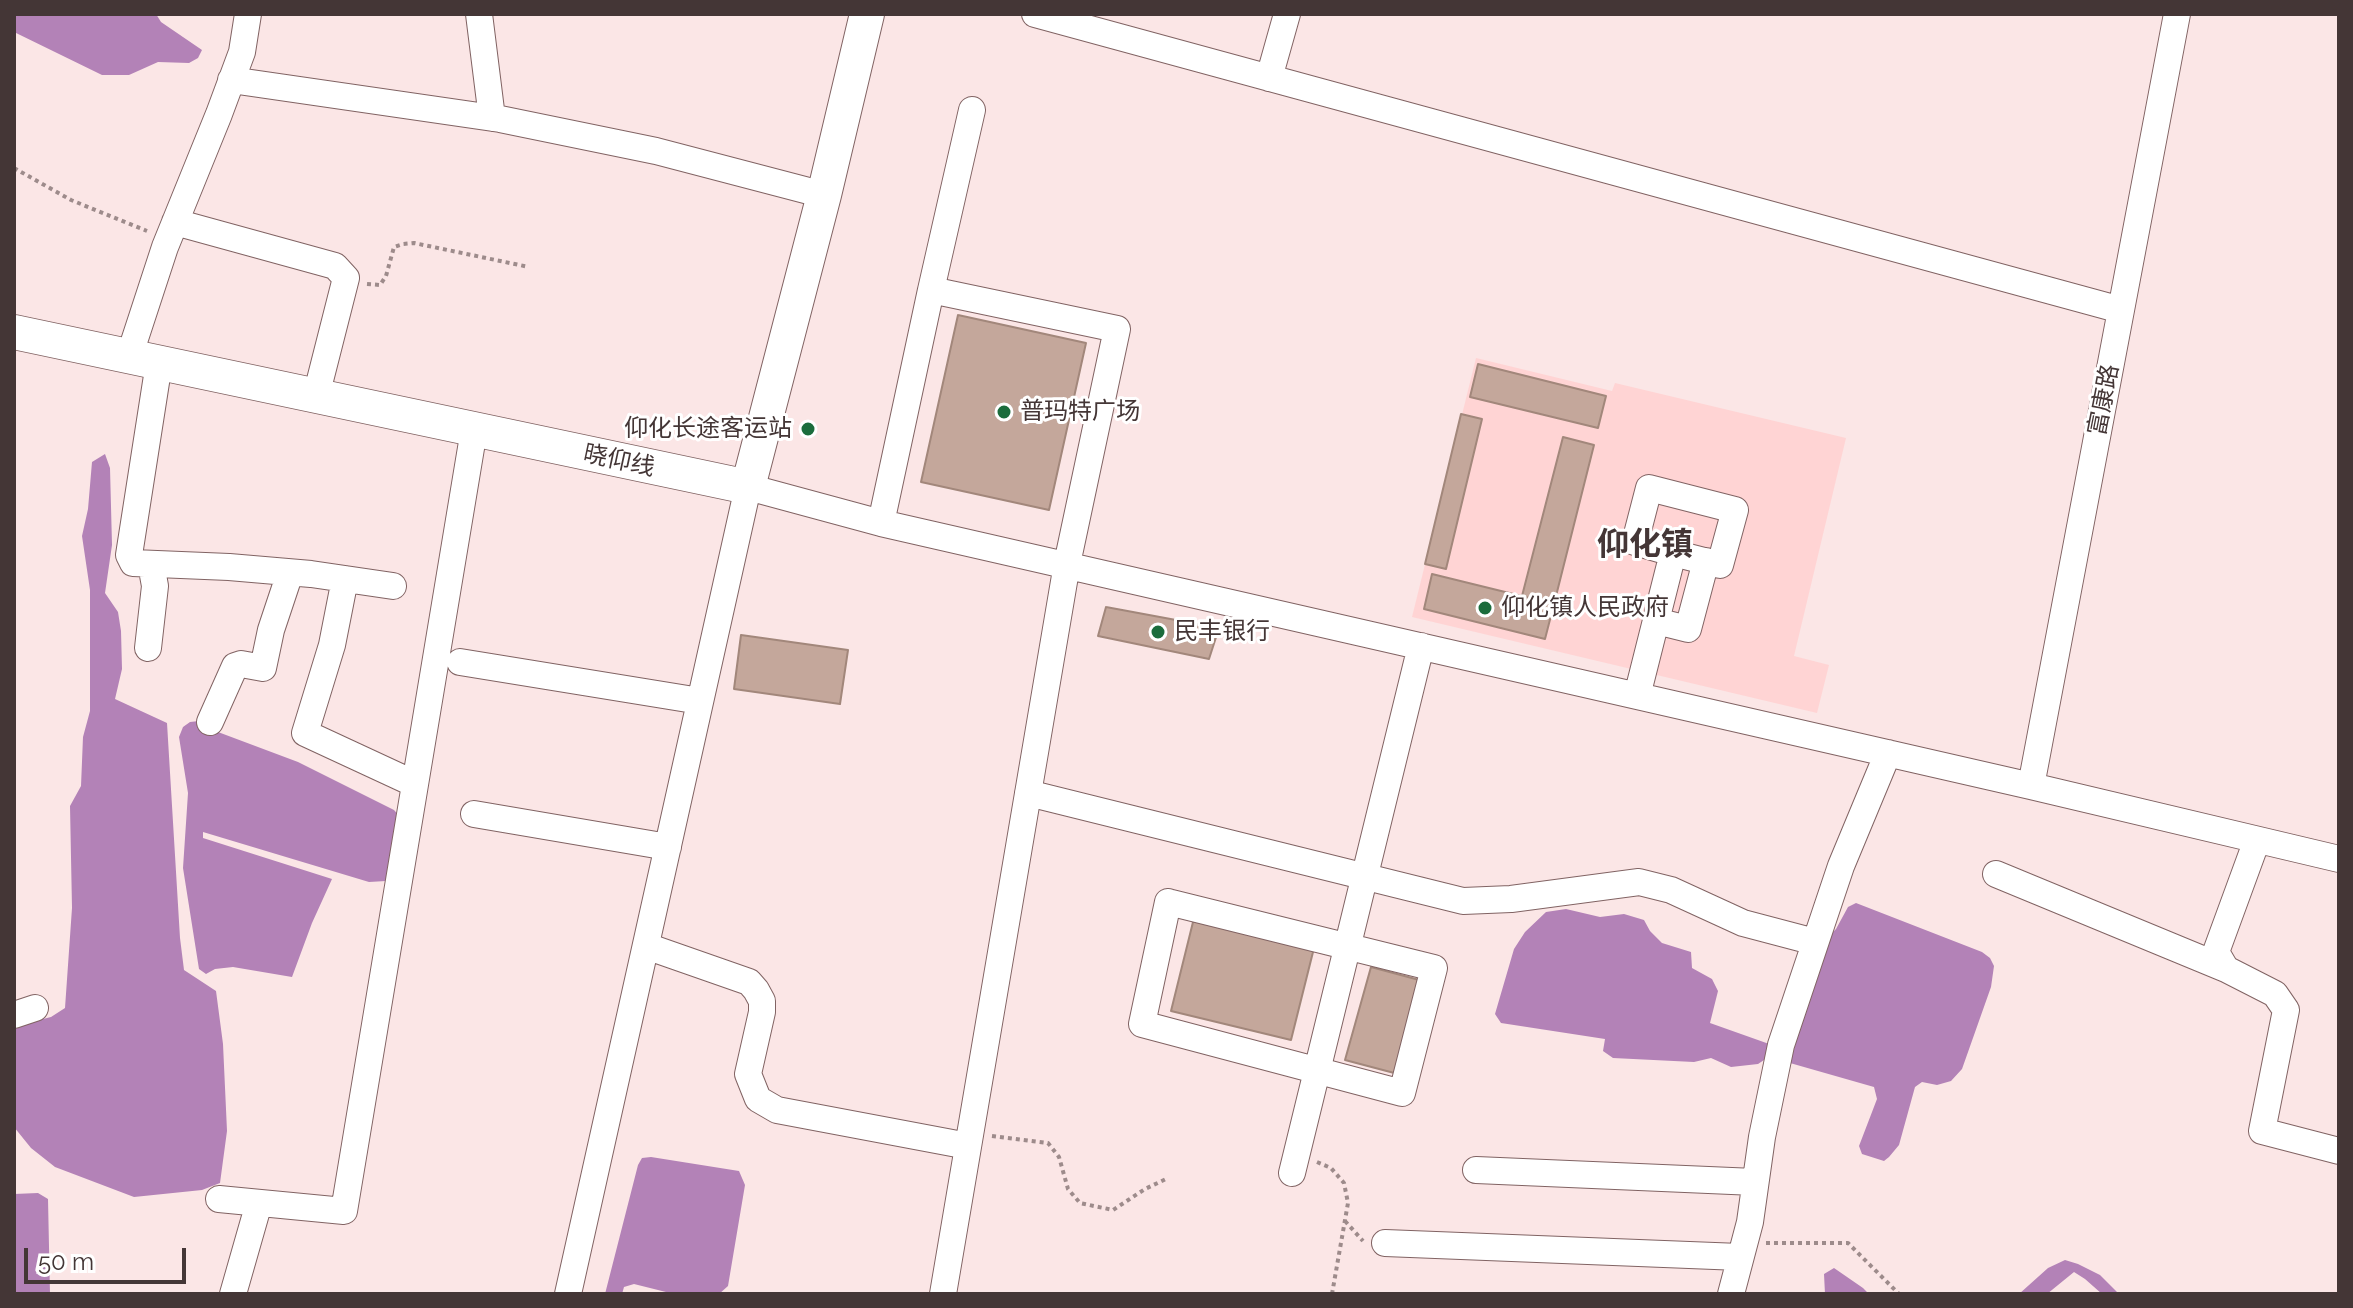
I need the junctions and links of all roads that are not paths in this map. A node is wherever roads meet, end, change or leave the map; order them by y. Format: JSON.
{"nodes":[{"id":1,"x":248,"y":14,"type":"edge"},
{"id":2,"x":479,"y":14,"type":"edge"},
{"id":3,"x":867,"y":14,"type":"edge"},
{"id":4,"x":1035,"y":14,"type":"edge"},
{"id":5,"x":1287,"y":14,"type":"edge"},
{"id":6,"x":2177,"y":14,"type":"edge"},
{"id":7,"x":1269,"y":78,"type":"junction"},
{"id":8,"x":231,"y":80,"type":"junction"},
{"id":9,"x":972,"y":110,"type":"dead end"},
{"id":10,"x":492,"y":118,"type":"junction"},
{"id":11,"x":824,"y":195,"type":"junction"},
{"id":12,"x":171,"y":231,"type":"junction"},
{"id":13,"x":931,"y":290,"type":"junction"},
{"id":14,"x":2121,"y":310,"type":"junction"},
{"id":15,"x":14,"y":332,"type":"edge"},
{"id":16,"x":144,"y":360,"type":"junction"},
{"id":17,"x":316,"y":396,"type":"junction"},
{"id":18,"x":474,"y":430,"type":"junction"},
{"id":19,"x":748,"y":487,"type":"junction"},
{"id":20,"x":881,"y":523,"type":"junction"},
{"id":21,"x":1673,"y":553,"type":"junction"},
{"id":22,"x":1706,"y":561,"type":"junction"},
{"id":23,"x":151,"y":564,"type":"junction"},
{"id":24,"x":1067,"y":564,"type":"junction"},
{"id":25,"x":290,"y":573,"type":"junction"},
{"id":26,"x":345,"y":579,"type":"junction"},
{"id":27,"x":393,"y":586,"type":"dead end"},
{"id":28,"x":1656,"y":621,"type":"junction"},
{"id":29,"x":1421,"y":646,"type":"junction"},
{"id":30,"x":148,"y":648,"type":"dead end"},
{"id":31,"x":460,"y":662,"type":"dead end"},
{"id":32,"x":1637,"y":696,"type":"junction"},
{"id":33,"x":700,"y":701,"type":"junction"},
{"id":34,"x":210,"y":722,"type":"dead end"},
{"id":35,"x":1888,"y":753,"type":"junction"},
{"id":36,"x":415,"y":784,"type":"junction"},
{"id":37,"x":2031,"y":786,"type":"junction"},
{"id":38,"x":1028,"y":793,"type":"junction"},
{"id":39,"x":474,"y":814,"type":"dead end"},
{"id":40,"x":2257,"y":840,"type":"junction"},
{"id":41,"x":668,"y":847,"type":"junction"},
{"id":42,"x":2339,"y":859,"type":"edge"},
{"id":43,"x":1996,"y":874,"type":"dead end"},
{"id":44,"x":1364,"y":876,"type":"junction"},
{"id":45,"x":1815,"y":942,"type":"junction"},
{"id":46,"x":646,"y":946,"type":"junction"},
{"id":47,"x":1347,"y":946,"type":"junction"},
{"id":48,"x":2226,"y":969,"type":"junction"},
{"id":49,"x":1317,"y":1071,"type":"junction"},
{"id":50,"x":969,"y":1140,"type":"junction"},
{"id":51,"x":2339,"y":1151,"type":"edge"},
{"id":52,"x":1294,"y":1163,"type":"road end"},
{"id":53,"x":1476,"y":1170,"type":"dead end"},
{"id":54,"x":1755,"y":1182,"type":"junction"},
{"id":55,"x":219,"y":1199,"type":"dead end"},
{"id":56,"x":259,"y":1203,"type":"junction"},
{"id":57,"x":1385,"y":1243,"type":"dead end"},
{"id":58,"x":1742,"y":1250,"type":"junction"},
{"id":59,"x":233,"y":1294,"type":"edge"},
{"id":60,"x":568,"y":1294,"type":"edge"},
{"id":61,"x":943,"y":1294,"type":"edge"},
{"id":62,"x":1731,"y":1294,"type":"edge"}],
"edges":[{"from":1,"to":8,"type":"street"},
{"from":2,"to":10,"type":"street"},
{"from":3,"to":11,"type":"main road"},
{"from":4,"to":7,"type":"street"},
{"from":5,"to":7,"type":"street"},
{"from":6,"to":14,"type":"street","name":"富康路"},
{"from":7,"to":14,"type":"street"},
{"from":8,"to":10,"type":"street"},
{"from":8,"to":12,"type":"street"},
{"from":9,"to":13,"type":"street"},
{"from":10,"to":11,"type":"street"},
{"from":11,"to":19,"type":"main road"},
{"from":12,"to":16,"type":"street"},
{"from":12,"to":17,"type":"street"},
{"from":13,"to":20,"type":"street"},
{"from":13,"to":24,"type":"street"},
{"from":14,"to":37,"type":"street","name":"富康路"},
{"from":15,"to":16,"type":"main road","name":"晓仰线"},
{"from":16,"to":17,"type":"main road","name":"晓仰线"},
{"from":16,"to":23,"type":"street"},
{"from":17,"to":18,"type":"main road","name":"晓仰线"},
{"from":18,"to":19,"type":"main road","name":"晓仰线"},
{"from":18,"to":36,"type":"street"},
{"from":19,"to":20,"type":"street"},
{"from":19,"to":33,"type":"street"},
{"from":20,"to":24,"type":"street"},
{"from":21,"to":22,"type":"street"},
{"from":21,"to":22,"type":"street"},
{"from":21,"to":28,"type":"street"},
{"from":22,"to":28,"type":"street"},
{"from":23,"to":25,"type":"street"},
{"from":23,"to":30,"type":"street"},
{"from":24,"to":29,"type":"street"},
{"from":24,"to":38,"type":"street"},
{"from":25,"to":26,"type":"street"},
{"from":25,"to":34,"type":"street"},
{"from":26,"to":27,"type":"street"},
{"from":26,"to":36,"type":"street"},
{"from":28,"to":32,"type":"street"},
{"from":29,"to":32,"type":"street"},
{"from":29,"to":44,"type":"street"},
{"from":31,"to":33,"type":"street"},
{"from":32,"to":35,"type":"street"},
{"from":33,"to":41,"type":"street"},
{"from":35,"to":37,"type":"street"},
{"from":35,"to":45,"type":"street"},
{"from":36,"to":56,"type":"street"},
{"from":37,"to":40,"type":"street"},
{"from":38,"to":44,"type":"street"},
{"from":38,"to":50,"type":"street"},
{"from":39,"to":41,"type":"street"},
{"from":40,"to":42,"type":"street"},
{"from":40,"to":48,"type":"street"},
{"from":41,"to":46,"type":"street"},
{"from":43,"to":48,"type":"street"},
{"from":44,"to":45,"type":"street"},
{"from":44,"to":47,"type":"street"},
{"from":45,"to":54,"type":"street"},
{"from":46,"to":50,"type":"street"},
{"from":46,"to":60,"type":"street"},
{"from":47,"to":49,"type":"street"},
{"from":47,"to":49,"type":"street"},
{"from":47,"to":49,"type":"street"},
{"from":48,"to":51,"type":"street"},
{"from":49,"to":52,"type":"street"},
{"from":50,"to":61,"type":"street"},
{"from":53,"to":54,"type":"street"},
{"from":54,"to":58,"type":"street"},
{"from":55,"to":56,"type":"street"},
{"from":56,"to":59,"type":"street"},
{"from":57,"to":58,"type":"street"},
{"from":58,"to":62,"type":"street"}]}
